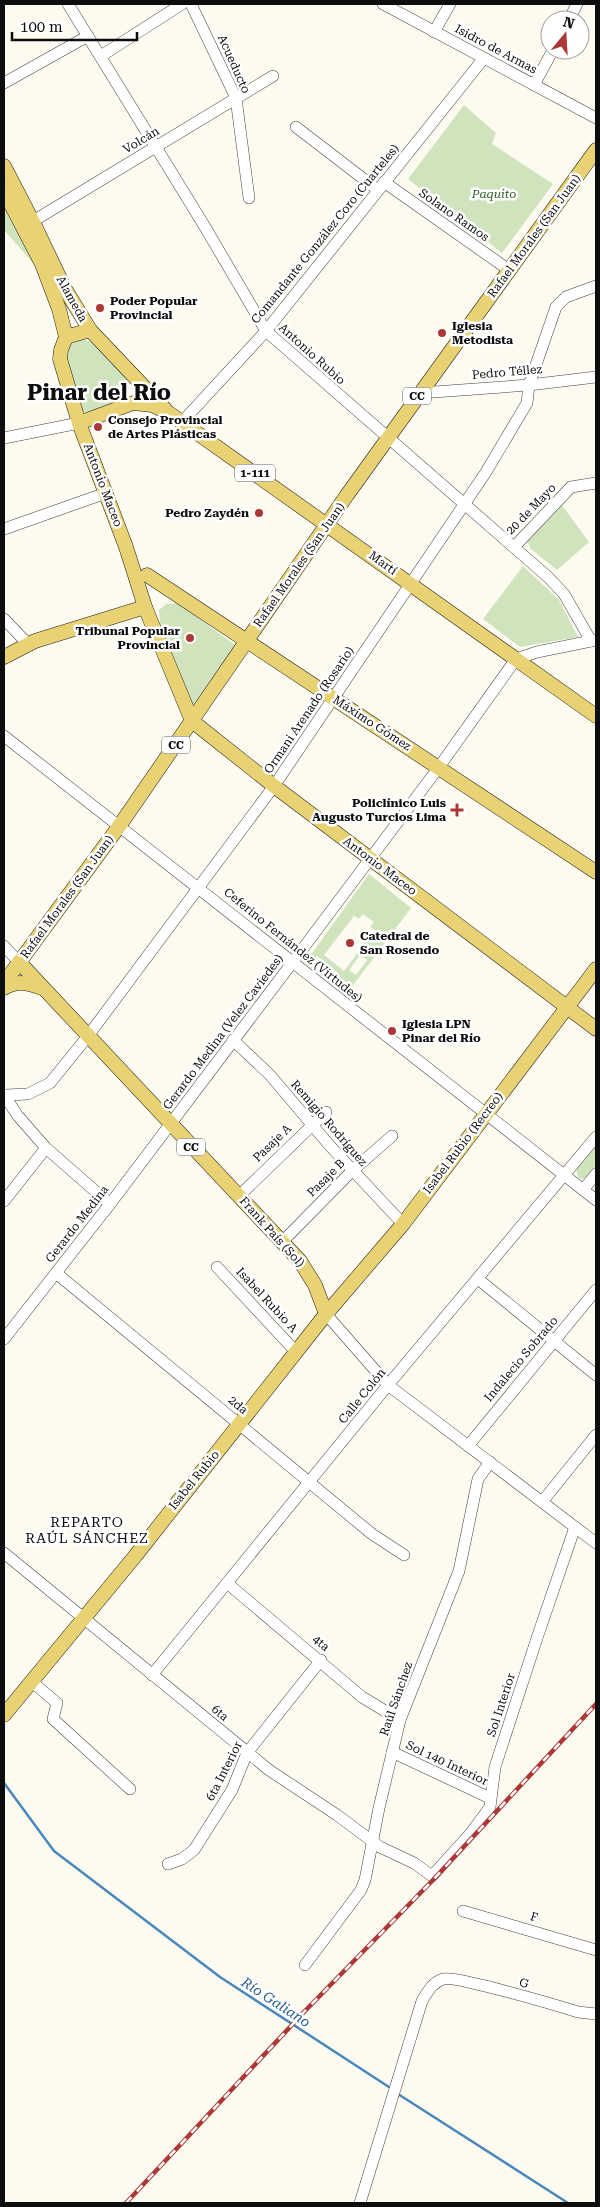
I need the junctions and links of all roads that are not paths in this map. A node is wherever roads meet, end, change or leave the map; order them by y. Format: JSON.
{"nodes":[{"id":1,"x":68,"y":4,"type":"edge"},
{"id":2,"x":182,"y":4,"type":"edge"},
{"id":3,"x":191,"y":4,"type":"edge"},
{"id":4,"x":383,"y":4,"type":"edge"},
{"id":5,"x":450,"y":4,"type":"edge"},
{"id":6,"x":434,"y":32,"type":"junction"},
{"id":7,"x":88,"y":36,"type":"junction"},
{"id":8,"x":101,"y":56,"type":"junction"},
{"id":9,"x":484,"y":58,"type":"junction"},
{"id":10,"x":548,"y":60,"type":"edge"},
{"id":11,"x":272,"y":76,"type":"dead end"},
{"id":12,"x":4,"y":83,"type":"edge"},
{"id":13,"x":534,"y":85,"type":"junction"},
{"id":14,"x":236,"y":98,"type":"junction"},
{"id":15,"x":596,"y":118,"type":"edge"},
{"id":16,"x":296,"y":127,"type":"dead end"},
{"id":17,"x":155,"y":148,"type":"junction"},
{"id":18,"x":596,"y":150,"type":"edge"},
{"id":19,"x":4,"y":167,"type":"edge"},
{"id":20,"x":381,"y":186,"type":"junction"},
{"id":21,"x":4,"y":191,"type":"edge"},
{"id":22,"x":249,"y":198,"type":"dead end"},
{"id":23,"x":28,"y":224,"type":"junction"},
{"id":24,"x":509,"y":270,"type":"junction"},
{"id":25,"x":596,"y":286,"type":"edge"},
{"id":26,"x":90,"y":330,"type":"junction"},
{"id":27,"x":266,"y":331,"type":"junction"},
{"id":28,"x":66,"y":337,"type":"junction"},
{"id":29,"x":596,"y":377,"type":"edge"},
{"id":30,"x":138,"y":382,"type":"junction"},
{"id":31,"x":529,"y":385,"type":"junction"},
{"id":32,"x":420,"y":393,"type":"junction"},
{"id":33,"x":133,"y":404,"type":"junction"},
{"id":34,"x":169,"y":413,"type":"junction"},
{"id":35,"x":79,"y":422,"type":"junction"},
{"id":36,"x":182,"y":422,"type":"junction"},
{"id":37,"x":4,"y":438,"type":"edge"},
{"id":38,"x":387,"y":439,"type":"junction"},
{"id":39,"x":596,"y":483,"type":"edge"},
{"id":40,"x":106,"y":492,"type":"junction"},
{"id":41,"x":464,"y":504,"type":"junction"},
{"id":42,"x":328,"y":524,"type":"junction"},
{"id":43,"x":4,"y":530,"type":"edge"},
{"id":44,"x":126,"y":547,"type":"junction"},
{"id":45,"x":514,"y":547,"type":"junction"},
{"id":46,"x":147,"y":575,"type":"junction"},
{"id":47,"x":412,"y":584,"type":"junction"},
{"id":48,"x":145,"y":607,"type":"junction"},
{"id":49,"x":4,"y":619,"type":"edge"},
{"id":50,"x":246,"y":640,"type":"junction"},
{"id":51,"x":594,"y":640,"type":"edge"},
{"id":52,"x":28,"y":644,"type":"junction"},
{"id":53,"x":4,"y":657,"type":"edge"},
{"id":54,"x":516,"y":659,"type":"junction"},
{"id":55,"x":334,"y":698,"type":"junction"},
{"id":56,"x":596,"y":716,"type":"edge"},
{"id":57,"x":192,"y":721,"type":"junction"},
{"id":58,"x":4,"y":736,"type":"edge"},
{"id":59,"x":439,"y":767,"type":"junction"},
{"id":60,"x":274,"y":786,"type":"junction"},
{"id":61,"x":120,"y":825,"type":"junction"},
{"id":62,"x":370,"y":858,"type":"junction"},
{"id":63,"x":596,"y":872,"type":"edge"},
{"id":64,"x":199,"y":887,"type":"junction"},
{"id":65,"x":4,"y":946,"type":"edge"},
{"id":66,"x":19,"y":962,"type":"junction"},
{"id":67,"x":292,"y":963,"type":"junction"},
{"id":68,"x":596,"y":969,"type":"edge"},
{"id":69,"x":4,"y":983,"type":"edge"},
{"id":70,"x":4,"y":988,"type":"edge"},
{"id":71,"x":43,"y":988,"type":"junction"},
{"id":72,"x":567,"y":1007,"type":"junction"},
{"id":73,"x":596,"y":1029,"type":"edge"},
{"id":74,"x":88,"y":1036,"type":"junction"},
{"id":75,"x":233,"y":1040,"type":"junction"},
{"id":76,"x":5,"y":1095,"type":"edge"},
{"id":77,"x":326,"y":1112,"type":"dead end"},
{"id":78,"x":485,"y":1114,"type":"junction"},
{"id":79,"x":311,"y":1124,"type":"junction"},
{"id":80,"x":170,"y":1125,"type":"junction"},
{"id":81,"x":392,"y":1136,"type":"dead end"},
{"id":82,"x":596,"y":1137,"type":"edge"},
{"id":83,"x":46,"y":1148,"type":"junction"},
{"id":84,"x":352,"y":1171,"type":"junction"},
{"id":85,"x":596,"y":1174,"type":"edge"},
{"id":86,"x":566,"y":1176,"type":"junction"},
{"id":87,"x":583,"y":1190,"type":"junction"},
{"id":88,"x":239,"y":1196,"type":"junction"},
{"id":89,"x":596,"y":1200,"type":"edge"},
{"id":90,"x":4,"y":1201,"type":"edge"},
{"id":91,"x":110,"y":1204,"type":"junction"},
{"id":92,"x":403,"y":1224,"type":"junction"},
{"id":93,"x":283,"y":1241,"type":"junction"},
{"id":94,"x":217,"y":1267,"type":"dead end"},
{"id":95,"x":56,"y":1273,"type":"junction"},
{"id":96,"x":478,"y":1279,"type":"junction"},
{"id":97,"x":596,"y":1290,"type":"edge"},
{"id":98,"x":326,"y":1314,"type":"junction"},
{"id":99,"x":4,"y":1339,"type":"edge"},
{"id":100,"x":555,"y":1341,"type":"junction"},
{"id":101,"x":297,"y":1353,"type":"junction"},
{"id":102,"x":596,"y":1374,"type":"edge"},
{"id":103,"x":388,"y":1385,"type":"junction"},
{"id":104,"x":239,"y":1425,"type":"junction"},
{"id":105,"x":596,"y":1435,"type":"edge"},
{"id":106,"x":468,"y":1446,"type":"junction"},
{"id":107,"x":490,"y":1462,"type":"junction"},
{"id":108,"x":310,"y":1483,"type":"junction"},
{"id":109,"x":542,"y":1502,"type":"junction"},
{"id":110,"x":575,"y":1528,"type":"junction"},
{"id":111,"x":596,"y":1543,"type":"edge"},
{"id":112,"x":4,"y":1553,"type":"edge"},
{"id":113,"x":404,"y":1555,"type":"dead end"},
{"id":114,"x":227,"y":1582,"type":"junction"},
{"id":115,"x":84,"y":1617,"type":"junction"},
{"id":116,"x":321,"y":1660,"type":"junction"},
{"id":117,"x":152,"y":1675,"type":"junction"},
{"id":118,"x":31,"y":1681,"type":"junction"},
{"id":119,"x":4,"y":1715,"type":"edge"},
{"id":120,"x":400,"y":1720,"type":"junction"},
{"id":121,"x":247,"y":1752,"type":"junction"},
{"id":122,"x":392,"y":1752,"type":"junction"},
{"id":123,"x":130,"y":1789,"type":"dead end"},
{"id":124,"x":490,"y":1798,"type":"junction"},
{"id":125,"x":372,"y":1841,"type":"junction"},
{"id":126,"x":168,"y":1864,"type":"dead end"},
{"id":127,"x":432,"y":1876,"type":"joint"},
{"id":128,"x":463,"y":1911,"type":"dead end"},
{"id":129,"x":596,"y":1950,"type":"edge"},
{"id":130,"x":305,"y":1965,"type":"dead end"},
{"id":131,"x":596,"y":2013,"type":"edge"},
{"id":132,"x":360,"y":2203,"type":"edge"}],
"edges":[{"from":1,"to":7,"type":"street","name":"Antonio Rubio"},
{"from":2,"to":8,"type":"street"},
{"from":3,"to":14,"type":"street","name":"Acueducto"},
{"from":4,"to":6,"type":"street","name":"Isidro de Armas"},
{"from":5,"to":6,"type":"street"},
{"from":6,"to":9,"type":"street","name":"Isidro de Armas"},
{"from":7,"to":8,"type":"street","name":"Antonio Rubio"},
{"from":7,"to":12,"type":"street"},
{"from":8,"to":17,"type":"street","name":"Antonio Rubio"},
{"from":9,"to":13,"type":"street","name":"Isidro de Armas"},
{"from":9,"to":20,"type":"street","name":"Comandante González Coro (Cuarteles)"},
{"from":10,"to":13,"type":"street"},
{"from":11,"to":14,"type":"street","name":"Volcán"},
{"from":13,"to":15,"type":"street","name":"Isidro de Armas"},
{"from":14,"to":17,"type":"street","name":"Volcán"},
{"from":14,"to":22,"type":"street","name":"Acueducto"},
{"from":16,"to":20,"type":"street","name":"Solano Ramos"},
{"from":17,"to":23,"type":"street","name":"Volcán"},
{"from":17,"to":27,"type":"street","name":"Antonio Rubio"},
{"from":18,"to":24,"type":"main road","name":"Rafael Morales (San Juan)","number":"CC"},
{"from":19,"to":23,"type":"main road","name":"Alameda","number":"1-111"},
{"from":20,"to":24,"type":"street","name":"Solano Ramos"},
{"from":20,"to":27,"type":"street","name":"Comandante González Coro (Cuarteles)"},
{"from":21,"to":23,"type":"main road","name":"Alameda","number":"1-111"},
{"from":23,"to":26,"type":"main road","name":"Alameda","number":"1-111"},
{"from":23,"to":28,"type":"main road","name":"Alameda","number":"1-111"},
{"from":24,"to":32,"type":"main road","name":"Rafael Morales (San Juan)","number":"CC"},
{"from":25,"to":31,"type":"street","name":"Ormani Arenado (Rosario)"},
{"from":26,"to":28,"type":"main road"},
{"from":26,"to":30,"type":"main road","name":"Alameda","number":"1-111"},
{"from":27,"to":36,"type":"street","name":"Comandante González Coro (Cuarteles)"},
{"from":27,"to":38,"type":"street","name":"Antonio Rubio"},
{"from":28,"to":35,"type":"main road","name":"Alameda","number":"1-111"},
{"from":29,"to":31,"type":"street","name":"Pedro Téllez"},
{"from":30,"to":33,"type":"main road"},
{"from":30,"to":34,"type":"main road","name":"Alameda","number":"1-111"},
{"from":31,"to":32,"type":"street","name":"Pedro Téllez"},
{"from":31,"to":41,"type":"street","name":"Ormani Arenado (Rosario)"},
{"from":32,"to":38,"type":"main road","name":"Rafael Morales (San Juan)","number":"CC"},
{"from":33,"to":34,"type":"main road","number":"1-111"},
{"from":33,"to":35,"type":"main road","number":"1-111"},
{"from":34,"to":36,"type":"main road","name":"Martí","number":"1-111"},
{"from":35,"to":37,"type":"street"},
{"from":35,"to":40,"type":"main road","name":"Antonio Maceo"},
{"from":36,"to":42,"type":"main road","name":"Martí","number":"1-111"},
{"from":38,"to":41,"type":"street","name":"Antonio Rubio"},
{"from":38,"to":42,"type":"main road","name":"Rafael Morales (San Juan)","number":"CC"},
{"from":39,"to":45,"type":"street","name":"20 de Mayo"},
{"from":40,"to":43,"type":"street"},
{"from":40,"to":44,"type":"main road","name":"Antonio Maceo"},
{"from":41,"to":45,"type":"street","name":"Antonio Rubio"},
{"from":41,"to":47,"type":"street","name":"Ormani Arenado (Rosario)"},
{"from":42,"to":47,"type":"main road","name":"Martí"},
{"from":42,"to":50,"type":"main road","name":"Rafael Morales (San Juan)","number":"CC"},
{"from":44,"to":46,"type":"main road","name":"Antonio Maceo"},
{"from":44,"to":48,"type":"main road","name":"Antonio Maceo"},
{"from":45,"to":51,"type":"street","name":"Antonio Rubio"},
{"from":46,"to":48,"type":"main road"},
{"from":46,"to":50,"type":"main road","name":"Máximo Gómez"},
{"from":47,"to":54,"type":"main road","name":"Martí"},
{"from":47,"to":55,"type":"street","name":"Ormani Arenado (Rosario)"},
{"from":48,"to":52,"type":"main road"},
{"from":48,"to":57,"type":"main road","name":"Antonio Maceo"},
{"from":49,"to":52,"type":"street"},
{"from":50,"to":55,"type":"main road","name":"Máximo Gómez"},
{"from":50,"to":57,"type":"main road","name":"Rafael Morales (San Juan)","number":"CC"},
{"from":51,"to":54,"type":"street"},
{"from":52,"to":53,"type":"main road"},
{"from":54,"to":56,"type":"main road","name":"Martí"},
{"from":54,"to":59,"type":"street","name":"Gerardo Medina (Velez Caviedes)"},
{"from":55,"to":59,"type":"main road","name":"Máximo Gómez"},
{"from":55,"to":60,"type":"street","name":"Ormani Arenado (Rosario)"},
{"from":57,"to":60,"type":"main road","name":"Antonio Maceo"},
{"from":57,"to":61,"type":"main road","name":"Rafael Morales (San Juan)","number":"CC"},
{"from":58,"to":61,"type":"street","name":"Ceferino Fernández (Virtudes)"},
{"from":59,"to":62,"type":"street","name":"Gerardo Medina (Velez Caviedes)"},
{"from":59,"to":63,"type":"main road","name":"Máximo Gómez"},
{"from":60,"to":62,"type":"main road","name":"Antonio Maceo"},
{"from":60,"to":64,"type":"street","name":"Ormani Arenado (Rosario)"},
{"from":61,"to":64,"type":"street","name":"Ceferino Fernández (Virtudes)"},
{"from":61,"to":66,"type":"main road","name":"Rafael Morales (San Juan)","number":"CC"},
{"from":62,"to":67,"type":"street","name":"Gerardo Medina (Velez Caviedes)"},
{"from":62,"to":72,"type":"main road","name":"Antonio Maceo"},
{"from":64,"to":67,"type":"street","name":"Ceferino Fernández (Virtudes)"},
{"from":64,"to":74,"type":"street","name":"Ormani Arenado (Rosario)"},
{"from":65,"to":66,"type":"street"},
{"from":66,"to":69,"type":"main road","name":"Rafael Morales (San Juan)","number":"CC"},
{"from":66,"to":71,"type":"main road","name":"Frank País (Sol)"},
{"from":67,"to":75,"type":"street","name":"Gerardo Medina (Velez Caviedes)"},
{"from":67,"to":78,"type":"street","name":"Ceferino Fernández (Virtudes)"},
{"from":68,"to":72,"type":"main road","name":"Isabel Rubio (Recreo)"},
{"from":70,"to":71,"type":"main road"},
{"from":71,"to":74,"type":"main road","name":"Frank País (Sol)","number":"CC"},
{"from":72,"to":73,"type":"main road","name":"Antonio Maceo"},
{"from":72,"to":78,"type":"main road","name":"Isabel Rubio (Recreo)"},
{"from":74,"to":76,"type":"street","name":"Ormani Arenado (Rosario)"},
{"from":74,"to":80,"type":"main road","name":"Frank País (Sol)","number":"CC"},
{"from":75,"to":79,"type":"street","name":"Remigio Rodríguez"},
{"from":75,"to":80,"type":"street","name":"Gerardo Medina (Velez Caviedes)"},
{"from":76,"to":83,"type":"street"},
{"from":77,"to":79,"type":"street","name":"Pasaje A"},
{"from":78,"to":86,"type":"street","name":"Ceferino Fernández (Virtudes)"},
{"from":78,"to":92,"type":"main road","name":"Isabel Rubio (Recreo)"},
{"from":79,"to":84,"type":"street","name":"Remigio Rodríguez"},
{"from":79,"to":88,"type":"street","name":"Pasaje A"},
{"from":80,"to":88,"type":"main road","name":"Frank País (Sol)","number":"CC"},
{"from":80,"to":91,"type":"street","name":"Gerardo Medina"},
{"from":81,"to":84,"type":"street","name":"Pasaje B"},
{"from":82,"to":86,"type":"street","name":"Calle Colón"},
{"from":83,"to":90,"type":"street"},
{"from":83,"to":91,"type":"street"},
{"from":84,"to":92,"type":"street","name":"Remigio Rodríguez"},
{"from":84,"to":93,"type":"street","name":"Pasaje B"},
{"from":85,"to":87,"type":"street"},
{"from":86,"to":87,"type":"street","name":"Ceferino Fernández (Virtudes)"},
{"from":86,"to":96,"type":"street","name":"Calle Colón"},
{"from":87,"to":89,"type":"street"},
{"from":88,"to":93,"type":"main road","name":"Frank País (Sol)","number":"CC"},
{"from":91,"to":95,"type":"street","name":"Gerardo Medina"},
{"from":92,"to":98,"type":"main road","name":"Isabel Rubio (Recreo)"},
{"from":93,"to":98,"type":"main road","name":"Frank País (Sol)","number":"CC"},
{"from":94,"to":101,"type":"street","name":"Isabel Rubio A"},
{"from":95,"to":99,"type":"street","name":"Gerardo Medina"},
{"from":95,"to":104,"type":"street","name":"2da"},
{"from":96,"to":100,"type":"street"},
{"from":96,"to":103,"type":"street","name":"Calle Colón"},
{"from":97,"to":100,"type":"street","name":"Indalecio Sobrado"},
{"from":98,"to":101,"type":"main road","name":"Isabel Rubio"},
{"from":98,"to":103,"type":"street","name":"Frank País (Sol)"},
{"from":100,"to":102,"type":"street"},
{"from":100,"to":106,"type":"street","name":"Indalecio Sobrado"},
{"from":101,"to":104,"type":"main road","name":"Isabel Rubio"},
{"from":103,"to":106,"type":"street","name":"Frank País (Sol)"},
{"from":103,"to":108,"type":"street","name":"Calle Colón"},
{"from":104,"to":108,"type":"street","name":"2da"},
{"from":104,"to":115,"type":"main road","name":"Isabel Rubio"},
{"from":105,"to":109,"type":"street"},
{"from":106,"to":107,"type":"street","name":"Frank País (Sol)"},
{"from":107,"to":109,"type":"street","name":"Frank País (Sol)"},
{"from":107,"to":120,"type":"street","name":"Raúl Sánchez"},
{"from":108,"to":113,"type":"street","name":"2da"},
{"from":108,"to":114,"type":"street","name":"Calle Colón"},
{"from":109,"to":110,"type":"street","name":"Frank País (Sol)"},
{"from":110,"to":111,"type":"street","name":"Frank País (Sol)"},
{"from":110,"to":124,"type":"street","name":"Sol Interior"},
{"from":112,"to":115,"type":"street","name":"6ta"},
{"from":114,"to":116,"type":"street","name":"4ta"},
{"from":114,"to":117,"type":"street","name":"Calle Colón"},
{"from":115,"to":117,"type":"street","name":"6ta"},
{"from":115,"to":118,"type":"main road","name":"Isabel Rubio"},
{"from":116,"to":120,"type":"street","name":"4ta"},
{"from":116,"to":121,"type":"street","name":"6ta Interior"},
{"from":117,"to":121,"type":"street","name":"6ta"},
{"from":118,"to":119,"type":"main road","name":"Isabel Rubio"},
{"from":118,"to":123,"type":"street"},
{"from":120,"to":122,"type":"street","name":"Raúl Sánchez"},
{"from":121,"to":125,"type":"street","name":"6ta"},
{"from":121,"to":126,"type":"street","name":"6ta Interior"},
{"from":122,"to":124,"type":"street","name":"Sol 140 Interior"},
{"from":122,"to":125,"type":"street","name":"Raúl Sánchez"},
{"from":124,"to":127,"type":"street","name":"Sol Interior"},
{"from":125,"to":127,"type":"street","name":"6ta"},
{"from":125,"to":130,"type":"street","name":"Raúl Sánchez"},
{"from":128,"to":129,"type":"street","name":"F"},
{"from":131,"to":132,"type":"street","name":"G"}]}
